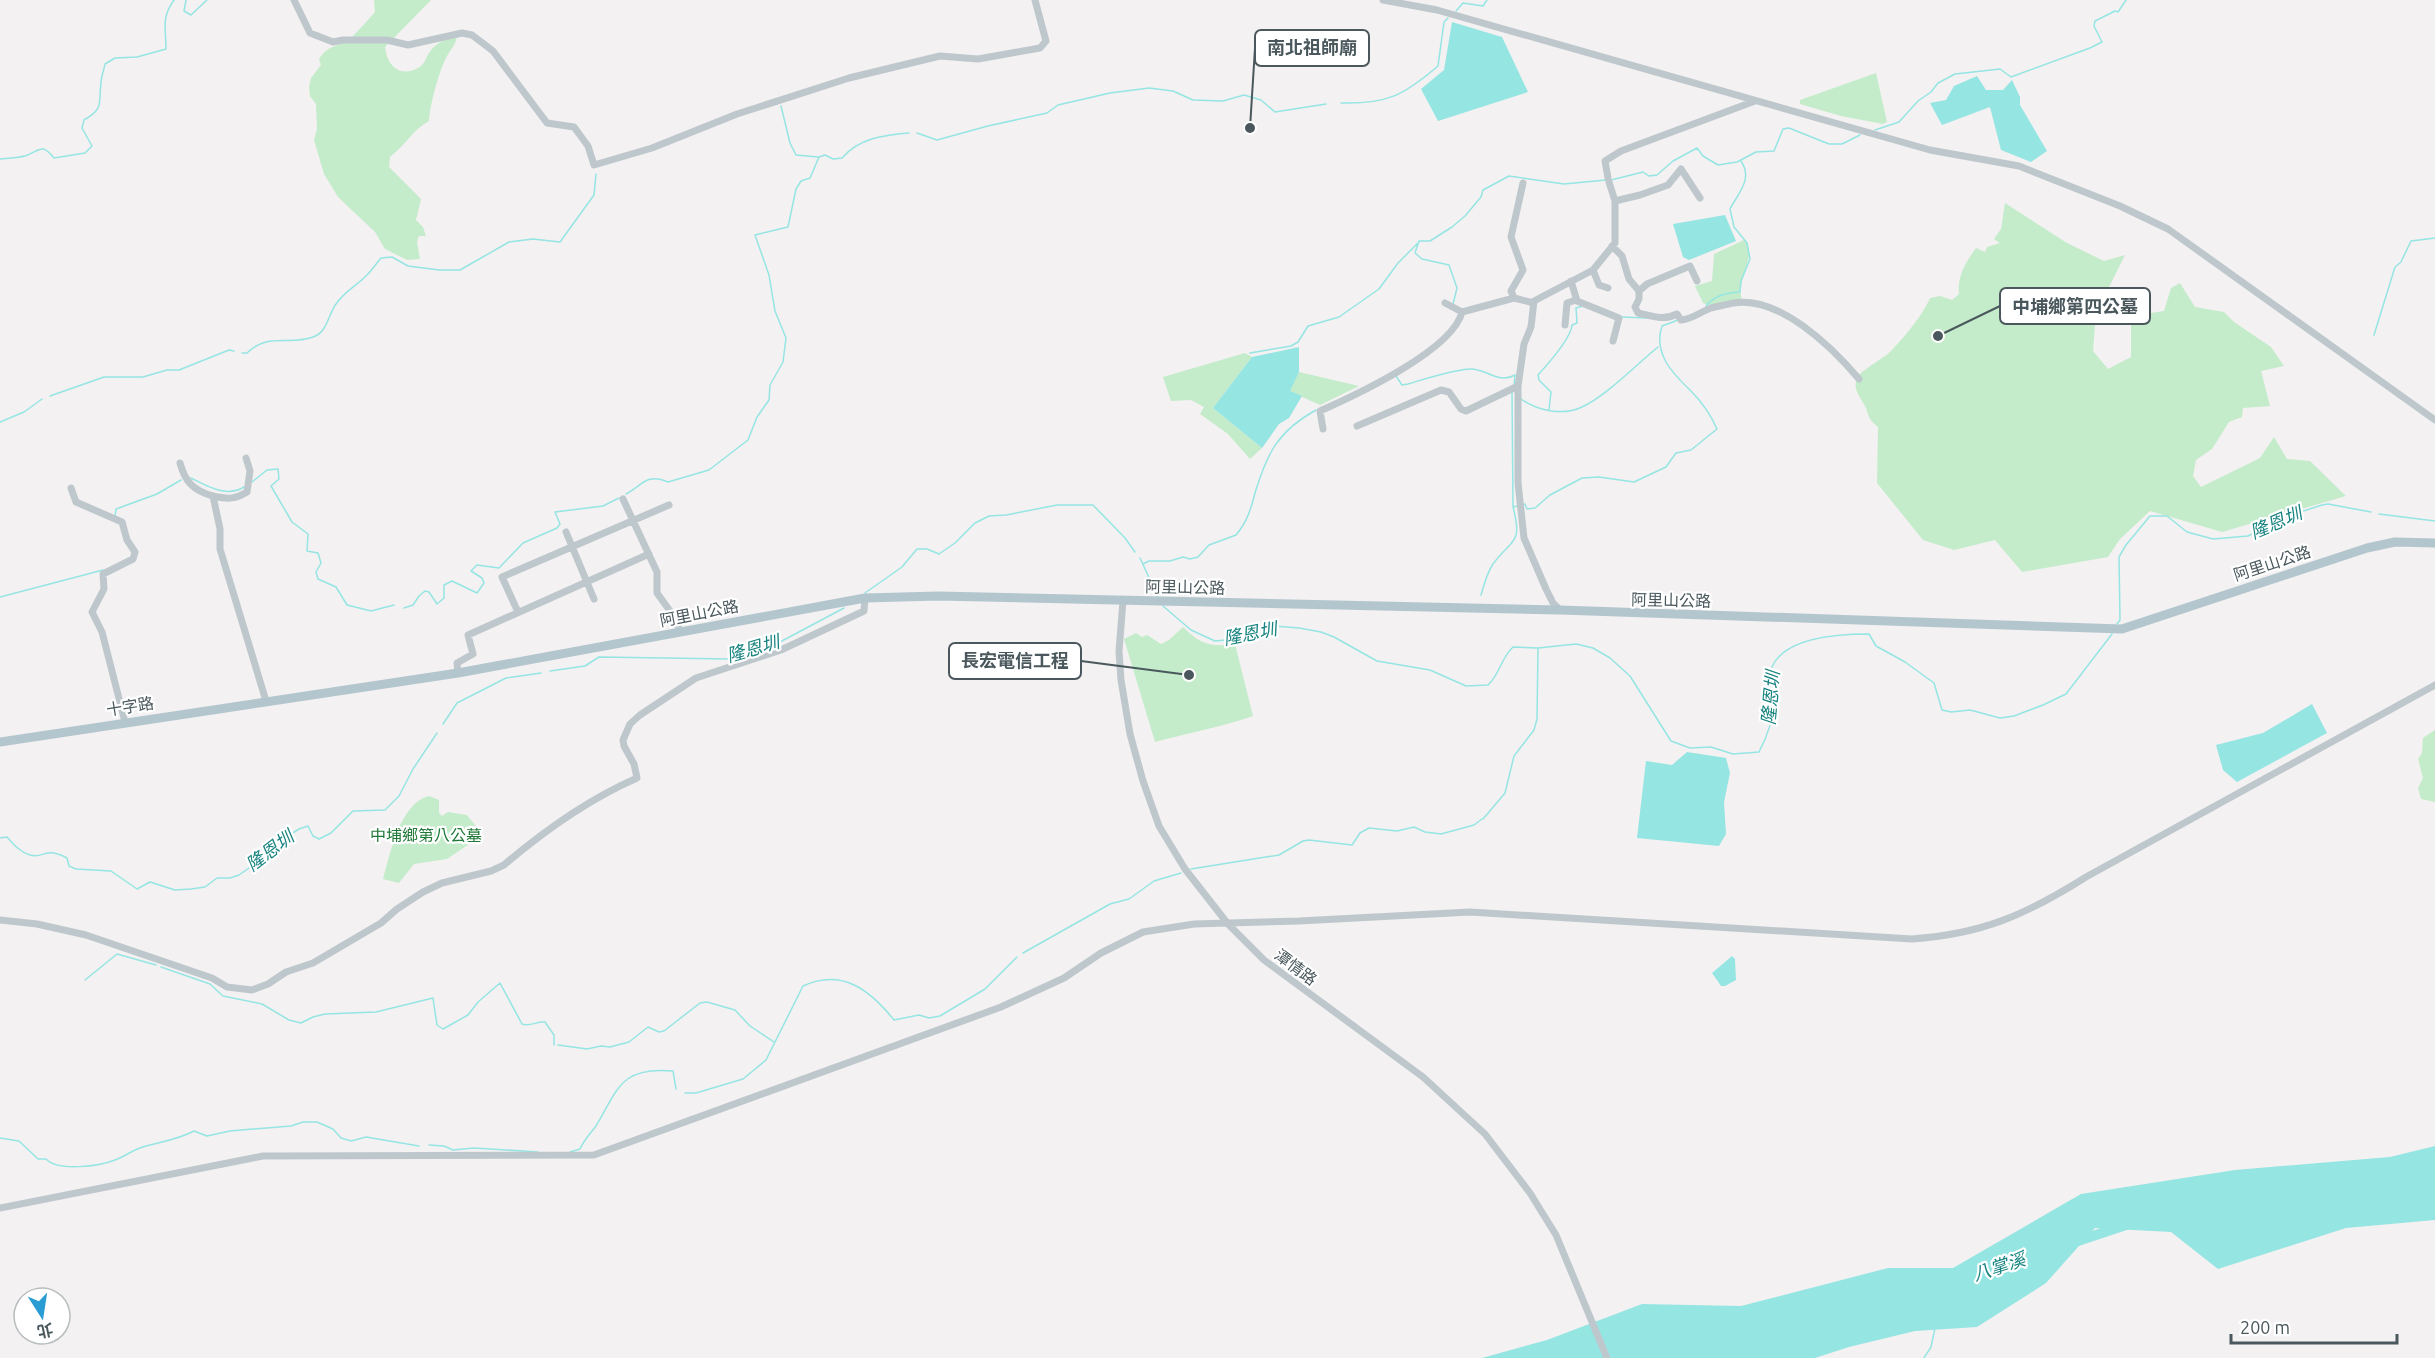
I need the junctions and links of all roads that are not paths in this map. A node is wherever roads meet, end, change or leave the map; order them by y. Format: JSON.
{"nodes":[{"id":1,"x":294,"y":0,"type":"edge"},
{"id":2,"x":1035,"y":0,"type":"edge"},
{"id":3,"x":1383,"y":0,"type":"edge"},
{"id":4,"x":1755,"y":101,"type":"junction"},
{"id":5,"x":1523,"y":183,"type":"dead end"},
{"id":6,"x":1700,"y":198,"type":"dead end"},
{"id":7,"x":1615,"y":201,"type":"junction"},
{"id":8,"x":1612,"y":246,"type":"junction"},
{"id":9,"x":1593,"y":270,"type":"junction"},
{"id":10,"x":1571,"y":281,"type":"junction"},
{"id":11,"x":1698,"y":281,"type":"dead end"},
{"id":12,"x":1608,"y":288,"type":"dead end"},
{"id":13,"x":1639,"y":291,"type":"junction"},
{"id":14,"x":1514,"y":298,"type":"junction"},
{"id":15,"x":1576,"y":300,"type":"junction"},
{"id":16,"x":1445,"y":303,"type":"dead end"},
{"id":17,"x":1534,"y":303,"type":"junction"},
{"id":18,"x":1462,"y":312,"type":"junction"},
{"id":19,"x":1565,"y":325,"type":"dead end"},
{"id":20,"x":1613,"y":340,"type":"dead end"},
{"id":21,"x":1859,"y":379,"type":"dead end"},
{"id":22,"x":1518,"y":386,"type":"junction"},
{"id":23,"x":2435,"y":420,"type":"edge"},
{"id":24,"x":1357,"y":426,"type":"dead end"},
{"id":25,"x":1323,"y":429,"type":"dead end"},
{"id":26,"x":246,"y":458,"type":"dead end"},
{"id":27,"x":180,"y":463,"type":"dead end"},
{"id":28,"x":71,"y":489,"type":"dead end"},
{"id":29,"x":213,"y":496,"type":"junction"},
{"id":30,"x":623,"y":498,"type":"dead end"},
{"id":31,"x":669,"y":505,"type":"dead end"},
{"id":32,"x":632,"y":520,"type":"junction"},
{"id":33,"x":566,"y":532,"type":"dead end"},
{"id":34,"x":2435,"y":543,"type":"edge"},
{"id":35,"x":572,"y":547,"type":"junction"},
{"id":36,"x":649,"y":554,"type":"junction"},
{"id":37,"x":587,"y":581,"type":"junction"},
{"id":38,"x":865,"y":597,"type":"junction"},
{"id":39,"x":594,"y":599,"type":"dead end"},
{"id":40,"x":1123,"y":601,"type":"junction"},
{"id":41,"x":1560,"y":610,"type":"junction"},
{"id":42,"x":518,"y":612,"type":"junction"},
{"id":43,"x":679,"y":632,"type":"junction"},
{"id":44,"x":458,"y":673,"type":"junction"},
{"id":45,"x":2435,"y":685,"type":"edge"},
{"id":46,"x":266,"y":701,"type":"junction"},
{"id":47,"x":125,"y":722,"type":"junction"},
{"id":48,"x":0,"y":742,"type":"edge"},
{"id":49,"x":0,"y":920,"type":"edge"},
{"id":50,"x":1228,"y":924,"type":"junction"},
{"id":51,"x":0,"y":1208,"type":"edge"},
{"id":52,"x":1607,"y":1358,"type":"edge"}],
"edges":[{"from":1,"to":2,"type":"street"},
{"from":3,"to":4,"type":"street"},
{"from":4,"to":7,"type":"street"},
{"from":4,"to":23,"type":"street"},
{"from":5,"to":14,"type":"street"},
{"from":6,"to":7,"type":"street"},
{"from":7,"to":8,"type":"street"},
{"from":8,"to":9,"type":"street"},
{"from":8,"to":13,"type":"street"},
{"from":9,"to":10,"type":"street"},
{"from":9,"to":12,"type":"street"},
{"from":10,"to":15,"type":"street"},
{"from":10,"to":17,"type":"street"},
{"from":11,"to":13,"type":"street"},
{"from":13,"to":21,"type":"street"},
{"from":14,"to":17,"type":"street"},
{"from":14,"to":18,"type":"street"},
{"from":15,"to":19,"type":"street"},
{"from":15,"to":20,"type":"street"},
{"from":16,"to":18,"type":"street"},
{"from":17,"to":22,"type":"street"},
{"from":18,"to":25,"type":"street"},
{"from":22,"to":24,"type":"street"},
{"from":22,"to":41,"type":"street"},
{"from":26,"to":29,"type":"street"},
{"from":27,"to":29,"type":"street"},
{"from":28,"to":47,"type":"street"},
{"from":29,"to":46,"type":"street"},
{"from":30,"to":32,"type":"street"},
{"from":31,"to":32,"type":"street"},
{"from":32,"to":35,"type":"street"},
{"from":32,"to":36,"type":"street"},
{"from":33,"to":35,"type":"street"},
{"from":34,"to":41,"type":"main road","name":"阿里山公路"},
{"from":35,"to":37,"type":"street"},
{"from":35,"to":42,"type":"street"},
{"from":36,"to":37,"type":"street"},
{"from":36,"to":43,"type":"street"},
{"from":37,"to":39,"type":"street"},
{"from":37,"to":42,"type":"street"},
{"from":38,"to":40,"type":"main road","name":"阿里山公路"},
{"from":38,"to":43,"type":"main road","name":"阿里山公路"},
{"from":38,"to":49,"type":"street"},
{"from":40,"to":41,"type":"main road","name":"阿里山公路"},
{"from":40,"to":50,"type":"street","name":"潭情路"},
{"from":42,"to":44,"type":"street"},
{"from":43,"to":44,"type":"main road","name":"阿里山公路"},
{"from":44,"to":46,"type":"main road","name":"阿里山公路"},
{"from":45,"to":50,"type":"street"},
{"from":46,"to":47,"type":"main road","name":"十字路"},
{"from":47,"to":48,"type":"main road","name":"十字路"},
{"from":50,"to":51,"type":"street"},
{"from":50,"to":52,"type":"street","name":"潭情路"}]}
